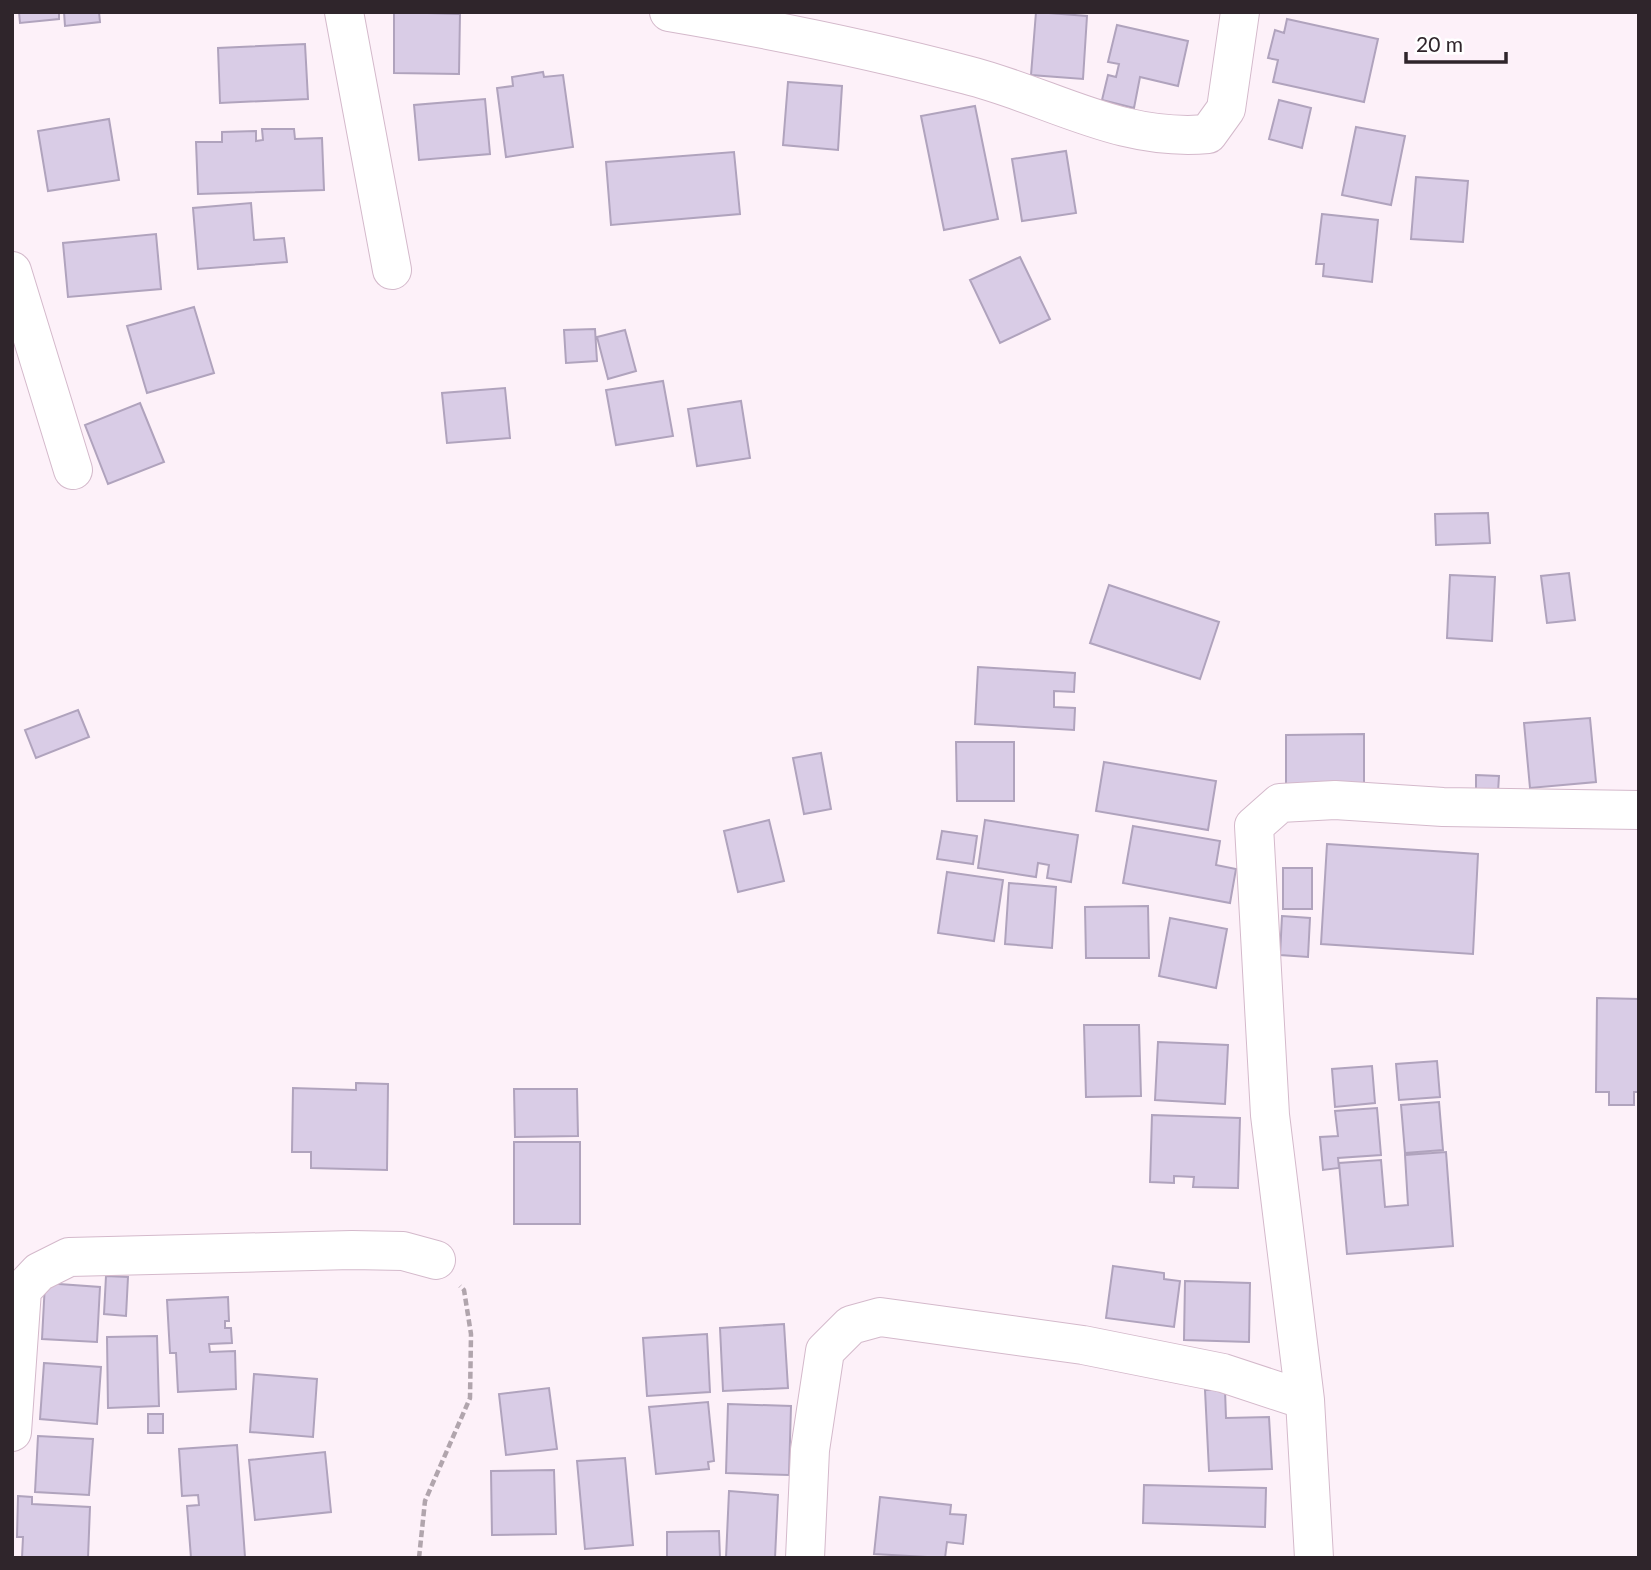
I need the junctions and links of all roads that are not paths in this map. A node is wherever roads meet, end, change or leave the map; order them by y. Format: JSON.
{"nodes":[{"id":1,"x":344,"y":12,"type":"edge"},
{"id":2,"x":669,"y":12,"type":"edge"},
{"id":3,"x":1240,"y":12,"type":"edge"},
{"id":4,"x":392,"y":270,"type":"dead end"},
{"id":5,"x":12,"y":271,"type":"edge"},
{"id":6,"x":73,"y":470,"type":"dead end"},
{"id":7,"x":1639,"y":810,"type":"edge"},
{"id":8,"x":436,"y":1260,"type":"road end"},
{"id":9,"x":1305,"y":1400,"type":"junction"},
{"id":10,"x":12,"y":1432,"type":"edge"},
{"id":11,"x":805,"y":1558,"type":"edge"},
{"id":12,"x":1314,"y":1558,"type":"edge"}],
"edges":[{"from":1,"to":4,"type":"street"},
{"from":2,"to":3,"type":"street"},
{"from":5,"to":6,"type":"street"},
{"from":7,"to":9,"type":"street"},
{"from":8,"to":10,"type":"street"},
{"from":9,"to":11,"type":"street"},
{"from":9,"to":12,"type":"street"}]}
